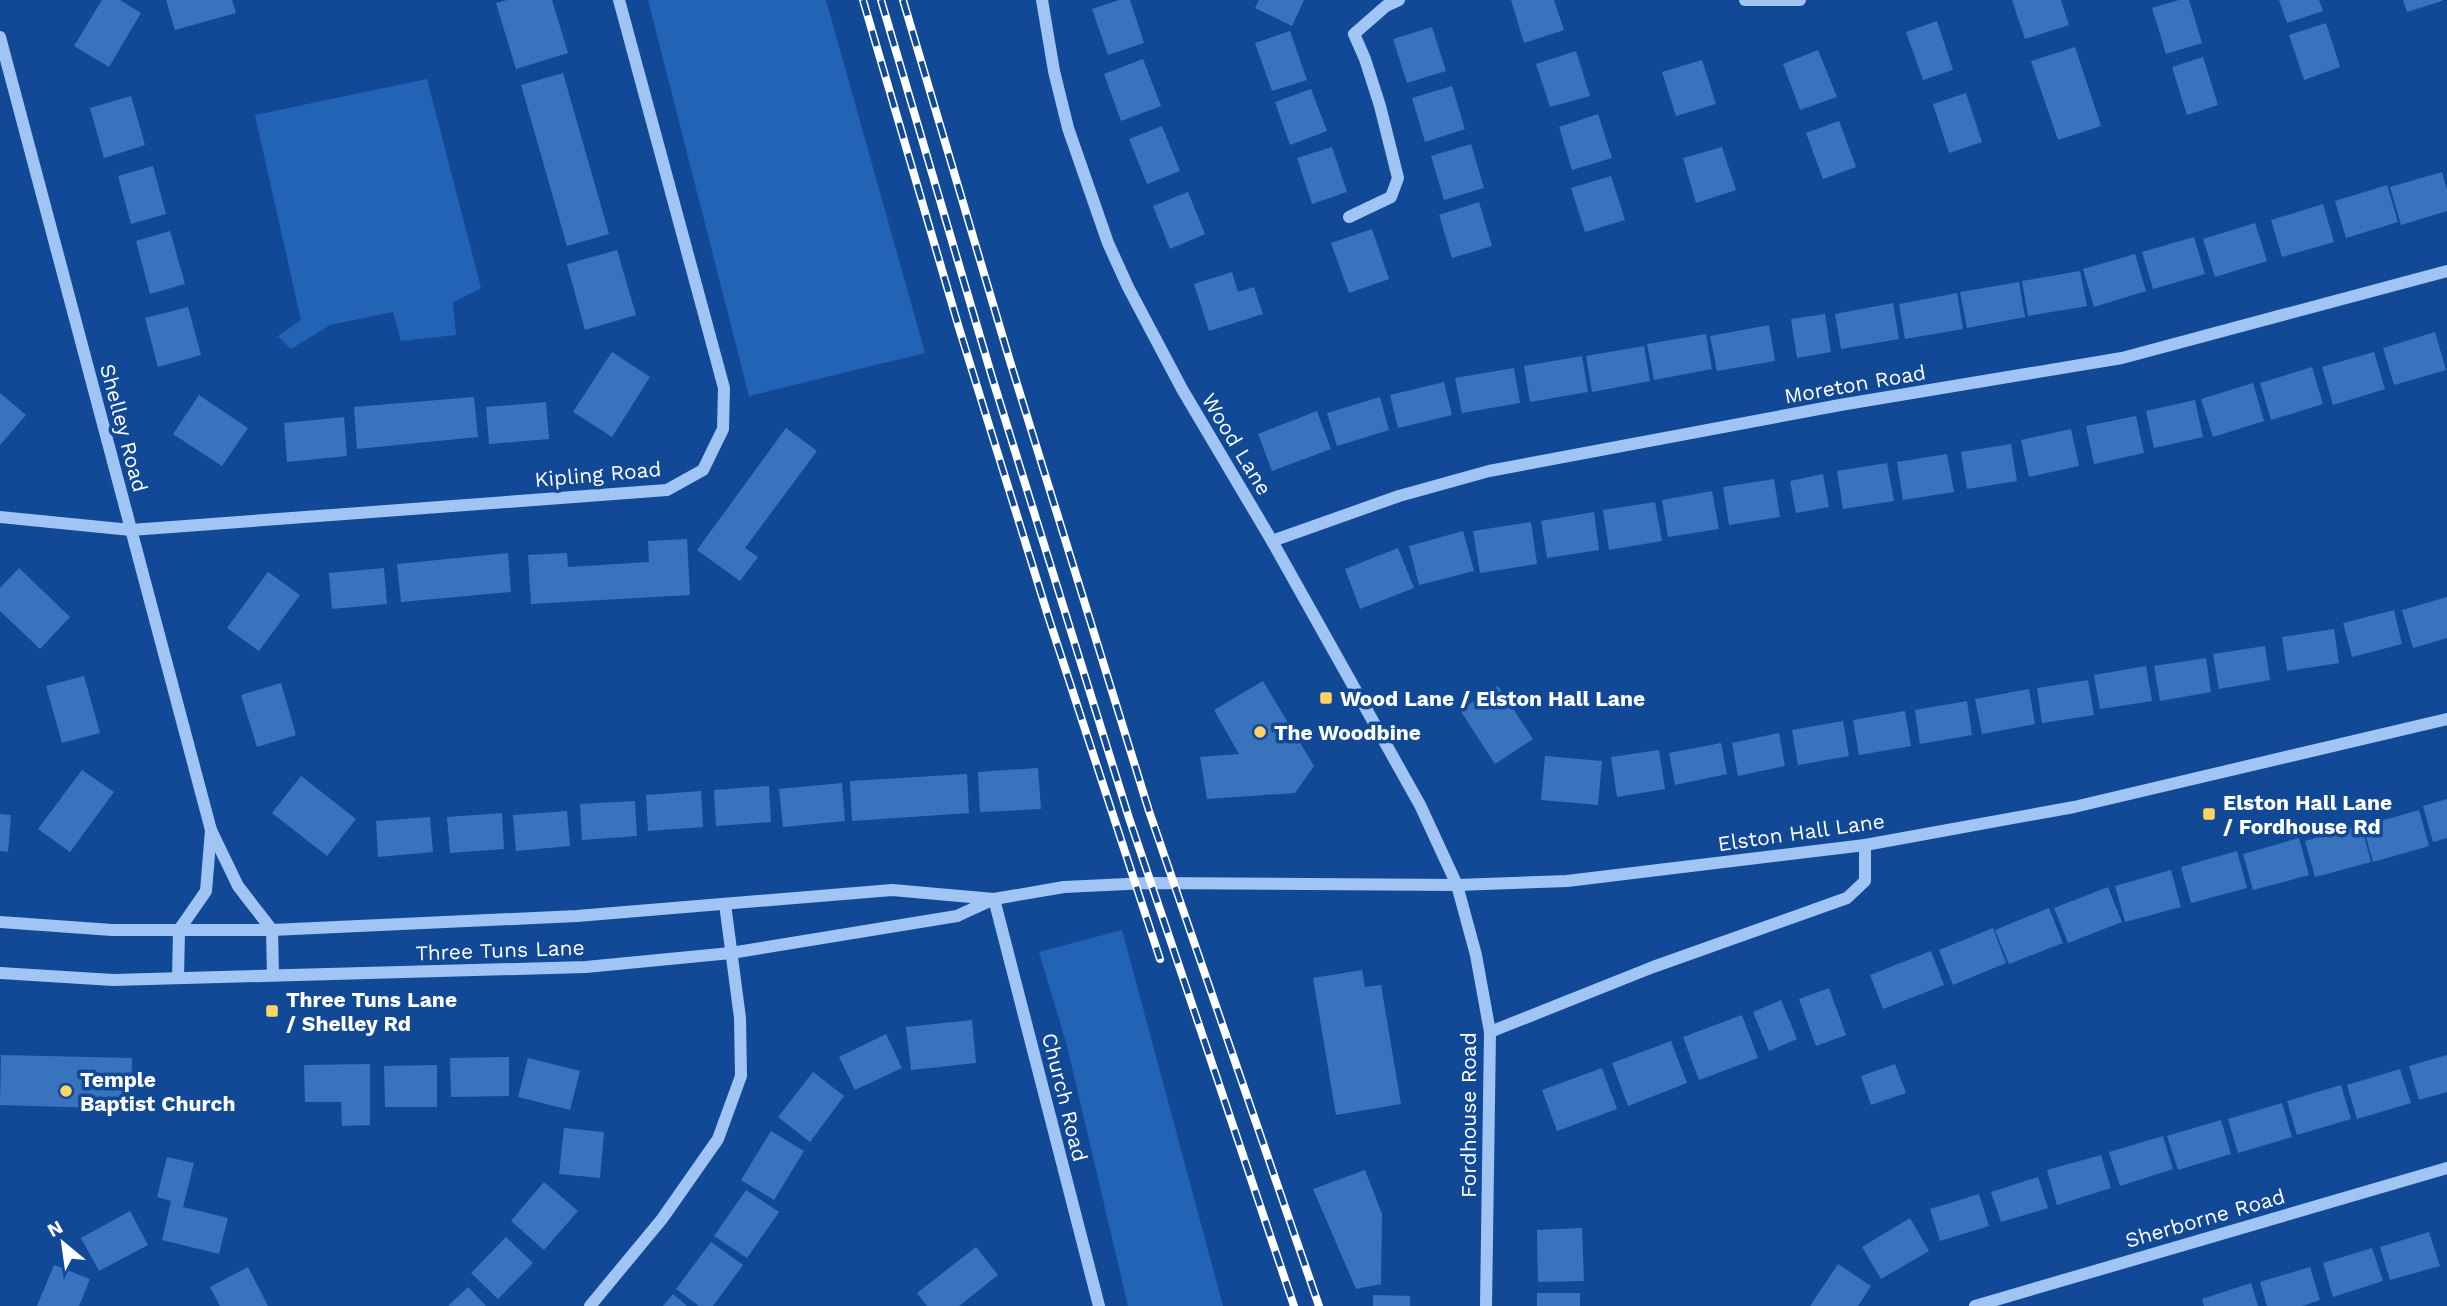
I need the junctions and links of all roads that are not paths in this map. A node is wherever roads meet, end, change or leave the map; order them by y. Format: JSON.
{"nodes":[{"id":1,"x":619,"y":0,"type":"edge"},
{"id":2,"x":1042,"y":0,"type":"edge"},
{"id":3,"x":1399,"y":0,"type":"edge"},
{"id":4,"x":1745,"y":0,"type":"edge"},
{"id":5,"x":1800,"y":0,"type":"edge"},
{"id":6,"x":0,"y":37,"type":"edge"},
{"id":7,"x":1349,"y":217,"type":"dead end"},
{"id":8,"x":2447,"y":271,"type":"edge"},
{"id":9,"x":0,"y":517,"type":"edge"},
{"id":10,"x":131,"y":530,"type":"junction"},
{"id":11,"x":1272,"y":541,"type":"junction"},
{"id":12,"x":2447,"y":719,"type":"edge"},
{"id":13,"x":211,"y":830,"type":"junction"},
{"id":14,"x":1865,"y":845,"type":"junction"},
{"id":15,"x":1148,"y":883,"type":"joint"},
{"id":16,"x":1457,"y":885,"type":"junction"},
{"id":17,"x":994,"y":898,"type":"junction"},
{"id":18,"x":725,"y":904,"type":"junction"},
{"id":19,"x":0,"y":922,"type":"edge"},
{"id":20,"x":179,"y":930,"type":"junction"},
{"id":21,"x":272,"y":930,"type":"junction"},
{"id":22,"x":731,"y":953,"type":"junction"},
{"id":23,"x":0,"y":973,"type":"edge"},
{"id":24,"x":273,"y":975,"type":"junction"},
{"id":25,"x":178,"y":978,"type":"junction"},
{"id":26,"x":1490,"y":1032,"type":"junction"},
{"id":27,"x":2447,"y":1168,"type":"edge"},
{"id":28,"x":590,"y":1306,"type":"edge"},
{"id":29,"x":1099,"y":1306,"type":"edge"},
{"id":30,"x":1486,"y":1306,"type":"edge"},
{"id":31,"x":1975,"y":1306,"type":"edge"}],
"edges":[{"from":1,"to":10,"type":"street","name":"Kipling Road"},
{"from":2,"to":11,"type":"street","name":"Wood Lane"},
{"from":3,"to":7,"type":"street"},
{"from":4,"to":5,"type":"street"},
{"from":6,"to":10,"type":"street","name":"Shelley Road"},
{"from":8,"to":11,"type":"street","name":"Moreton Road"},
{"from":9,"to":10,"type":"street","name":"Kipling Road"},
{"from":10,"to":13,"type":"street","name":"Shelley Road"},
{"from":11,"to":16,"type":"street","name":"Wood Lane"},
{"from":12,"to":14,"type":"street","name":"Elston Hall Lane"},
{"from":13,"to":20,"type":"street","name":"Shelley Road"},
{"from":13,"to":21,"type":"street","name":"Shelley Road"},
{"from":14,"to":16,"type":"street","name":"Elston Hall Lane"},
{"from":14,"to":26,"type":"street"},
{"from":15,"to":16,"type":"street","name":"Elston Hall Lane"},
{"from":15,"to":17,"type":"street","name":"Three Tuns Lane"},
{"from":16,"to":26,"type":"street","name":"Fordhouse Road"},
{"from":17,"to":18,"type":"street","name":"Three Tuns Lane"},
{"from":17,"to":22,"type":"street","name":"Three Tuns Lane"},
{"from":17,"to":29,"type":"street","name":"Church Road"},
{"from":18,"to":21,"type":"street","name":"Three Tuns Lane"},
{"from":18,"to":22,"type":"street"},
{"from":19,"to":20,"type":"street","name":"Three Tuns Lane"},
{"from":20,"to":21,"type":"street","name":"Three Tuns Lane"},
{"from":20,"to":25,"type":"street"},
{"from":21,"to":24,"type":"street"},
{"from":22,"to":24,"type":"street","name":"Three Tuns Lane"},
{"from":22,"to":28,"type":"street"},
{"from":23,"to":25,"type":"street","name":"Three Tuns Lane"},
{"from":24,"to":25,"type":"street","name":"Three Tuns Lane"},
{"from":26,"to":30,"type":"street","name":"Fordhouse Road"},
{"from":27,"to":31,"type":"street","name":"Sherborne Road"}]}
